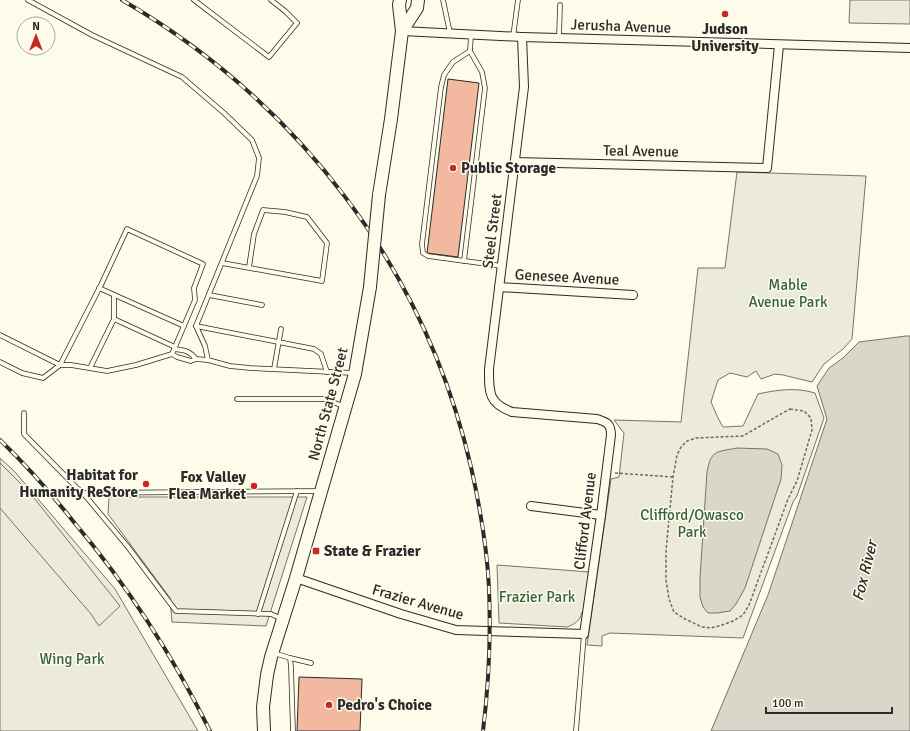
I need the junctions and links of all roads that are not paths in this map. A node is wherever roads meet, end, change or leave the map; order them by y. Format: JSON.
{"nodes":[{"id":1,"x":28,"y":0,"type":"edge"},
{"id":2,"x":194,"y":0,"type":"edge"},
{"id":3,"x":271,"y":0,"type":"edge"},
{"id":4,"x":400,"y":0,"type":"edge"},
{"id":5,"x":418,"y":0,"type":"edge"},
{"id":6,"x":443,"y":0,"type":"edge"},
{"id":7,"x":518,"y":0,"type":"edge"},
{"id":8,"x":560,"y":5,"type":"dead end"},
{"id":9,"x":402,"y":31,"type":"junction"},
{"id":10,"x":450,"y":34,"type":"junction"},
{"id":11,"x":471,"y":35,"type":"junction"},
{"id":12,"x":513,"y":37,"type":"junction"},
{"id":13,"x":522,"y":37,"type":"junction"},
{"id":14,"x":559,"y":38,"type":"junction"},
{"id":15,"x":779,"y":45,"type":"junction"},
{"id":16,"x":910,"y":48,"type":"edge"},
{"id":17,"x":470,"y":51,"type":"junction"},
{"id":18,"x":515,"y":162,"type":"junction"},
{"id":19,"x":464,"y":261,"type":"junction"},
{"id":20,"x":222,"y":263,"type":"junction"},
{"id":21,"x":502,"y":266,"type":"junction"},
{"id":22,"x":249,"y":268,"type":"junction"},
{"id":23,"x":499,"y":287,"type":"junction"},
{"id":24,"x":99,"y":288,"type":"junction"},
{"id":25,"x":114,"y":295,"type":"junction"},
{"id":26,"x":633,"y":295,"type":"dead end"},
{"id":27,"x":209,"y":296,"type":"junction"},
{"id":28,"x":262,"y":305,"type":"dead end"},
{"id":29,"x":114,"y":319,"type":"junction"},
{"id":30,"x":184,"y":326,"type":"junction"},
{"id":31,"x":196,"y":326,"type":"junction"},
{"id":32,"x":280,"y":329,"type":"dead end"},
{"id":33,"x":0,"y":335,"type":"edge"},
{"id":34,"x":278,"y":342,"type":"junction"},
{"id":35,"x":174,"y":350,"type":"junction"},
{"id":36,"x":196,"y":359,"type":"junction"},
{"id":37,"x":208,"y":360,"type":"junction"},
{"id":38,"x":0,"y":362,"type":"edge"},
{"id":39,"x":60,"y":365,"type":"junction"},
{"id":40,"x":90,"y":368,"type":"junction"},
{"id":41,"x":274,"y":369,"type":"junction"},
{"id":42,"x":328,"y":372,"type":"junction"},
{"id":43,"x":356,"y":374,"type":"junction"},
{"id":44,"x":237,"y":399,"type":"dead end"},
{"id":45,"x":346,"y":407,"type":"junction"},
{"id":46,"x":24,"y":413,"type":"dead end"},
{"id":47,"x":597,"y":419,"type":"joint"},
{"id":48,"x":321,"y":491,"type":"junction"},
{"id":49,"x":297,"y":492,"type":"junction"},
{"id":50,"x":83,"y":493,"type":"junction"},
{"id":51,"x":531,"y":506,"type":"dead end"},
{"id":52,"x":601,"y":515,"type":"junction"},
{"id":53,"x":296,"y":578,"type":"junction"},
{"id":54,"x":258,"y":614,"type":"junction"},
{"id":55,"x":283,"y":620,"type":"junction"},
{"id":56,"x":584,"y":634,"type":"junction"},
{"id":57,"x":272,"y":652,"type":"junction"},
{"id":58,"x":290,"y":658,"type":"junction"},
{"id":59,"x":311,"y":663,"type":"dead end"},
{"id":60,"x":264,"y":731,"type":"edge"},
{"id":61,"x":292,"y":731,"type":"edge"},
{"id":62,"x":576,"y":731,"type":"edge"}],
"edges":[{"from":1,"to":20,"type":"lane"},
{"from":2,"to":3,"type":"lane"},
{"from":4,"to":9,"type":"main road","name":"North State Street"},
{"from":5,"to":9,"type":"main road","name":"North State Street"},
{"from":6,"to":10,"type":"lane"},
{"from":7,"to":12,"type":"lane"},
{"from":8,"to":14,"type":"lane"},
{"from":9,"to":10,"type":"street","name":"Jerusha Avenue"},
{"from":9,"to":43,"type":"main road","name":"North State Street","bridge":true},
{"from":10,"to":11,"type":"street","name":"Jerusha Avenue"},
{"from":11,"to":12,"type":"street","name":"Jerusha Avenue"},
{"from":11,"to":17,"type":"lane"},
{"from":12,"to":13,"type":"street","name":"Jerusha Avenue"},
{"from":13,"to":14,"type":"street","name":"Jerusha Avenue"},
{"from":13,"to":18,"type":"street","name":"Steel Street"},
{"from":14,"to":15,"type":"street","name":"Jerusha Avenue"},
{"from":15,"to":16,"type":"street","name":"Jerusha Avenue"},
{"from":15,"to":18,"type":"street","name":"Teal Avenue"},
{"from":17,"to":19,"type":"lane"},
{"from":17,"to":19,"type":"lane"},
{"from":18,"to":21,"type":"street","name":"Steel Street"},
{"from":19,"to":21,"type":"lane"},
{"from":20,"to":22,"type":"lane"},
{"from":20,"to":27,"type":"lane"},
{"from":21,"to":23,"type":"street","name":"Steel Street"},
{"from":22,"to":22,"type":"lane"},
{"from":23,"to":26,"type":"street","name":"Genesee Avenue"},
{"from":23,"to":47,"type":"street","name":"Steel Street"},
{"from":24,"to":25,"type":"lane"},
{"from":24,"to":30,"type":"lane"},
{"from":24,"to":39,"type":"lane"},
{"from":25,"to":29,"type":"lane"},
{"from":25,"to":30,"type":"lane"},
{"from":27,"to":28,"type":"lane"},
{"from":27,"to":31,"type":"lane"},
{"from":29,"to":35,"type":"lane"},
{"from":29,"to":40,"type":"lane"},
{"from":30,"to":35,"type":"lane"},
{"from":31,"to":34,"type":"lane"},
{"from":31,"to":37,"type":"lane"},
{"from":32,"to":34,"type":"lane"},
{"from":33,"to":39,"type":"lane"},
{"from":34,"to":41,"type":"lane"},
{"from":34,"to":42,"type":"lane"},
{"from":35,"to":36,"type":"lane"},
{"from":35,"to":36,"type":"lane"},
{"from":35,"to":40,"type":"lane"},
{"from":36,"to":37,"type":"lane"},
{"from":37,"to":41,"type":"lane"},
{"from":38,"to":39,"type":"lane"},
{"from":39,"to":40,"type":"lane"},
{"from":41,"to":42,"type":"lane"},
{"from":42,"to":43,"type":"lane"},
{"from":43,"to":45,"type":"main road","name":"North State Street"},
{"from":44,"to":45,"type":"lane"},
{"from":45,"to":48,"type":"main road","name":"North State Street"},
{"from":46,"to":50,"type":"lane"},
{"from":47,"to":52,"type":"street","name":"Clifford Avenue"},
{"from":48,"to":49,"type":"lane"},
{"from":48,"to":53,"type":"main road","name":"North State Street"},
{"from":49,"to":50,"type":"lane"},
{"from":49,"to":54,"type":"lane"},
{"from":50,"to":54,"type":"lane"},
{"from":51,"to":52,"type":"street"},
{"from":52,"to":56,"type":"street","name":"Clifford Avenue"},
{"from":53,"to":55,"type":"main road","name":"North State Street"},
{"from":53,"to":56,"type":"street","name":"Frazier Avenue"},
{"from":54,"to":55,"type":"lane"},
{"from":55,"to":57,"type":"main road","name":"North State Street"},
{"from":56,"to":62,"type":"lane","name":"Clifford Avenue"},
{"from":57,"to":58,"type":"lane"},
{"from":57,"to":60,"type":"main road","name":"North State Street"},
{"from":58,"to":59,"type":"lane"},
{"from":58,"to":61,"type":"lane"}]}
